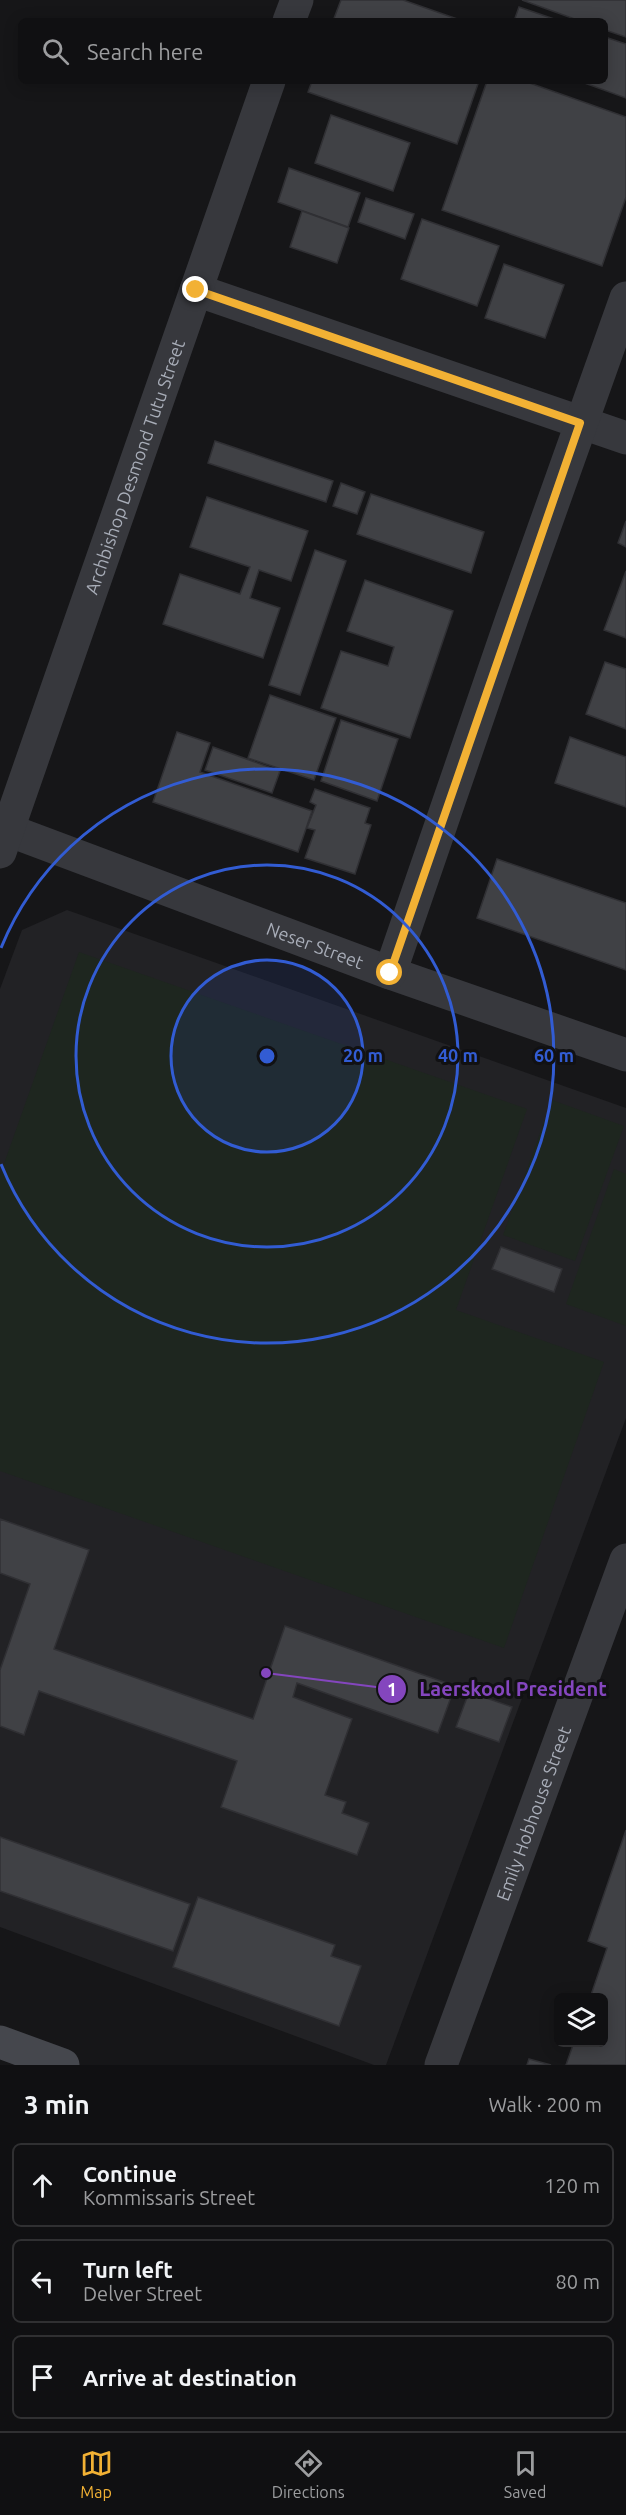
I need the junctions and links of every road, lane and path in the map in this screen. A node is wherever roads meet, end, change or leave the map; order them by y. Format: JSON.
{"nodes":[{"id":1,"x":297,"y":0,"type":"edge"},
{"id":2,"x":290,"y":18,"type":"edge"},
{"id":3,"x":267,"y":84,"type":"edge"},
{"id":4,"x":196,"y":290,"type":"junction"},
{"id":5,"x":626,"y":298,"type":"edge"},
{"id":6,"x":580,"y":423,"type":"junction"},
{"id":7,"x":626,"y":438,"type":"edge"},
{"id":8,"x":4,"y":841,"type":"edge"},
{"id":9,"x":390,"y":973,"type":"junction"},
{"id":10,"x":626,"y":1056,"type":"edge"},
{"id":11,"x":626,"y":1560,"type":"edge"},
{"id":12,"x":0,"y":2042,"type":"edge"},
{"id":13,"x":63,"y":2065,"type":"edge"},
{"id":14,"x":441,"y":2065,"type":"edge"}],
"edges":[{"from":1,"to":2,"type":"street"},
{"from":3,"to":4,"type":"street","name":"Archbishop Desmond Tutu Street"},
{"from":4,"to":6,"type":"street"},
{"from":4,"to":8,"type":"street","name":"Archbishop Desmond Tutu Street"},
{"from":5,"to":6,"type":"street"},
{"from":6,"to":7,"type":"street"},
{"from":6,"to":9,"type":"street"},
{"from":8,"to":9,"type":"street","name":"Neser Street"},
{"from":9,"to":10,"type":"street","name":"Neser Street"},
{"from":11,"to":14,"type":"street","name":"Emily Hobhouse Street"},
{"from":12,"to":13,"type":"street"}]}
